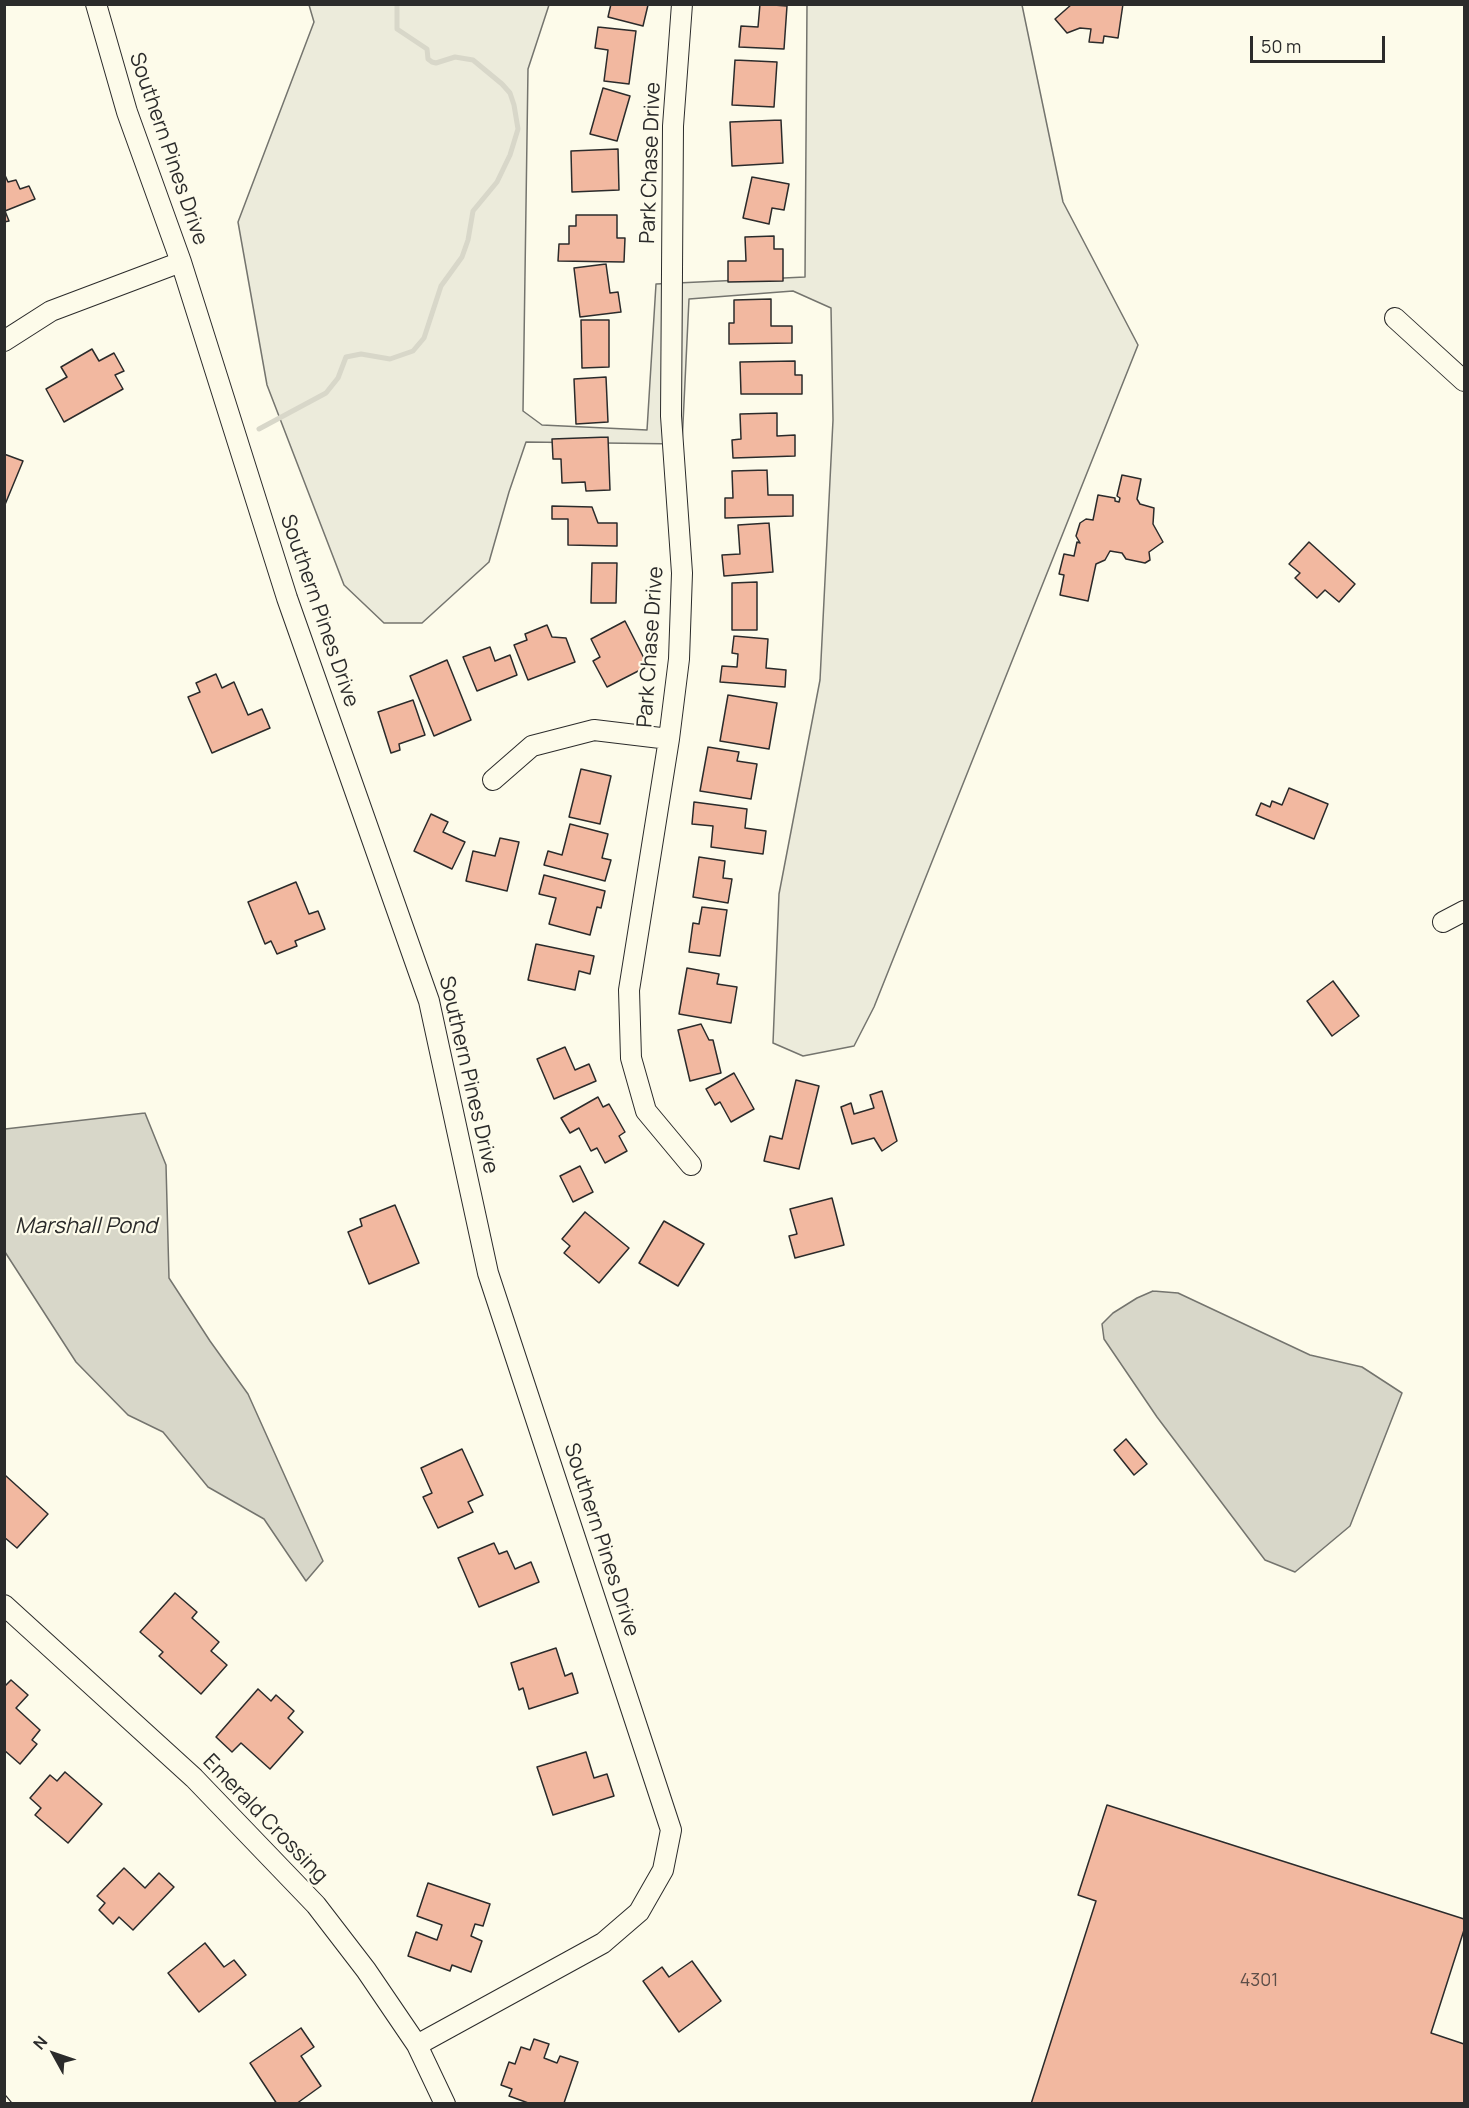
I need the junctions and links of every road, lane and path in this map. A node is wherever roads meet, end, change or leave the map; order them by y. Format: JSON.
{"nodes":[{"id":1,"x":96,"y":4,"type":"edge"},
{"id":2,"x":682,"y":4,"type":"edge"},
{"id":3,"x":181,"y":262,"type":"junction"},
{"id":4,"x":1395,"y":318,"type":"dead end"},
{"id":5,"x":4,"y":341,"type":"edge"},
{"id":6,"x":1464,"y":381,"type":"edge"},
{"id":7,"x":669,"y":739,"type":"junction"},
{"id":8,"x":493,"y":780,"type":"dead end"},
{"id":9,"x":1464,"y":911,"type":"edge"},
{"id":10,"x":1443,"y":922,"type":"dead end"},
{"id":11,"x":691,"y":1165,"type":"dead end"},
{"id":12,"x":4,"y":1605,"type":"edge"},
{"id":13,"x":417,"y":2045,"type":"junction"},
{"id":14,"x":445,"y":2103,"type":"edge"}],
"edges":[{"from":1,"to":3,"type":"street","name":"Southern Pines Drive"},
{"from":2,"to":7,"type":"street","name":"Park Chase Drive"},
{"from":3,"to":5,"type":"street"},
{"from":3,"to":13,"type":"street","name":"Southern Pines Drive"},
{"from":4,"to":6,"type":"street"},
{"from":7,"to":8,"type":"street"},
{"from":7,"to":11,"type":"street","name":"Park Chase Drive"},
{"from":9,"to":10,"type":"street"},
{"from":12,"to":13,"type":"street","name":"Emerald Crossing"},
{"from":13,"to":14,"type":"street","name":"Emerald Crossing"}]}
